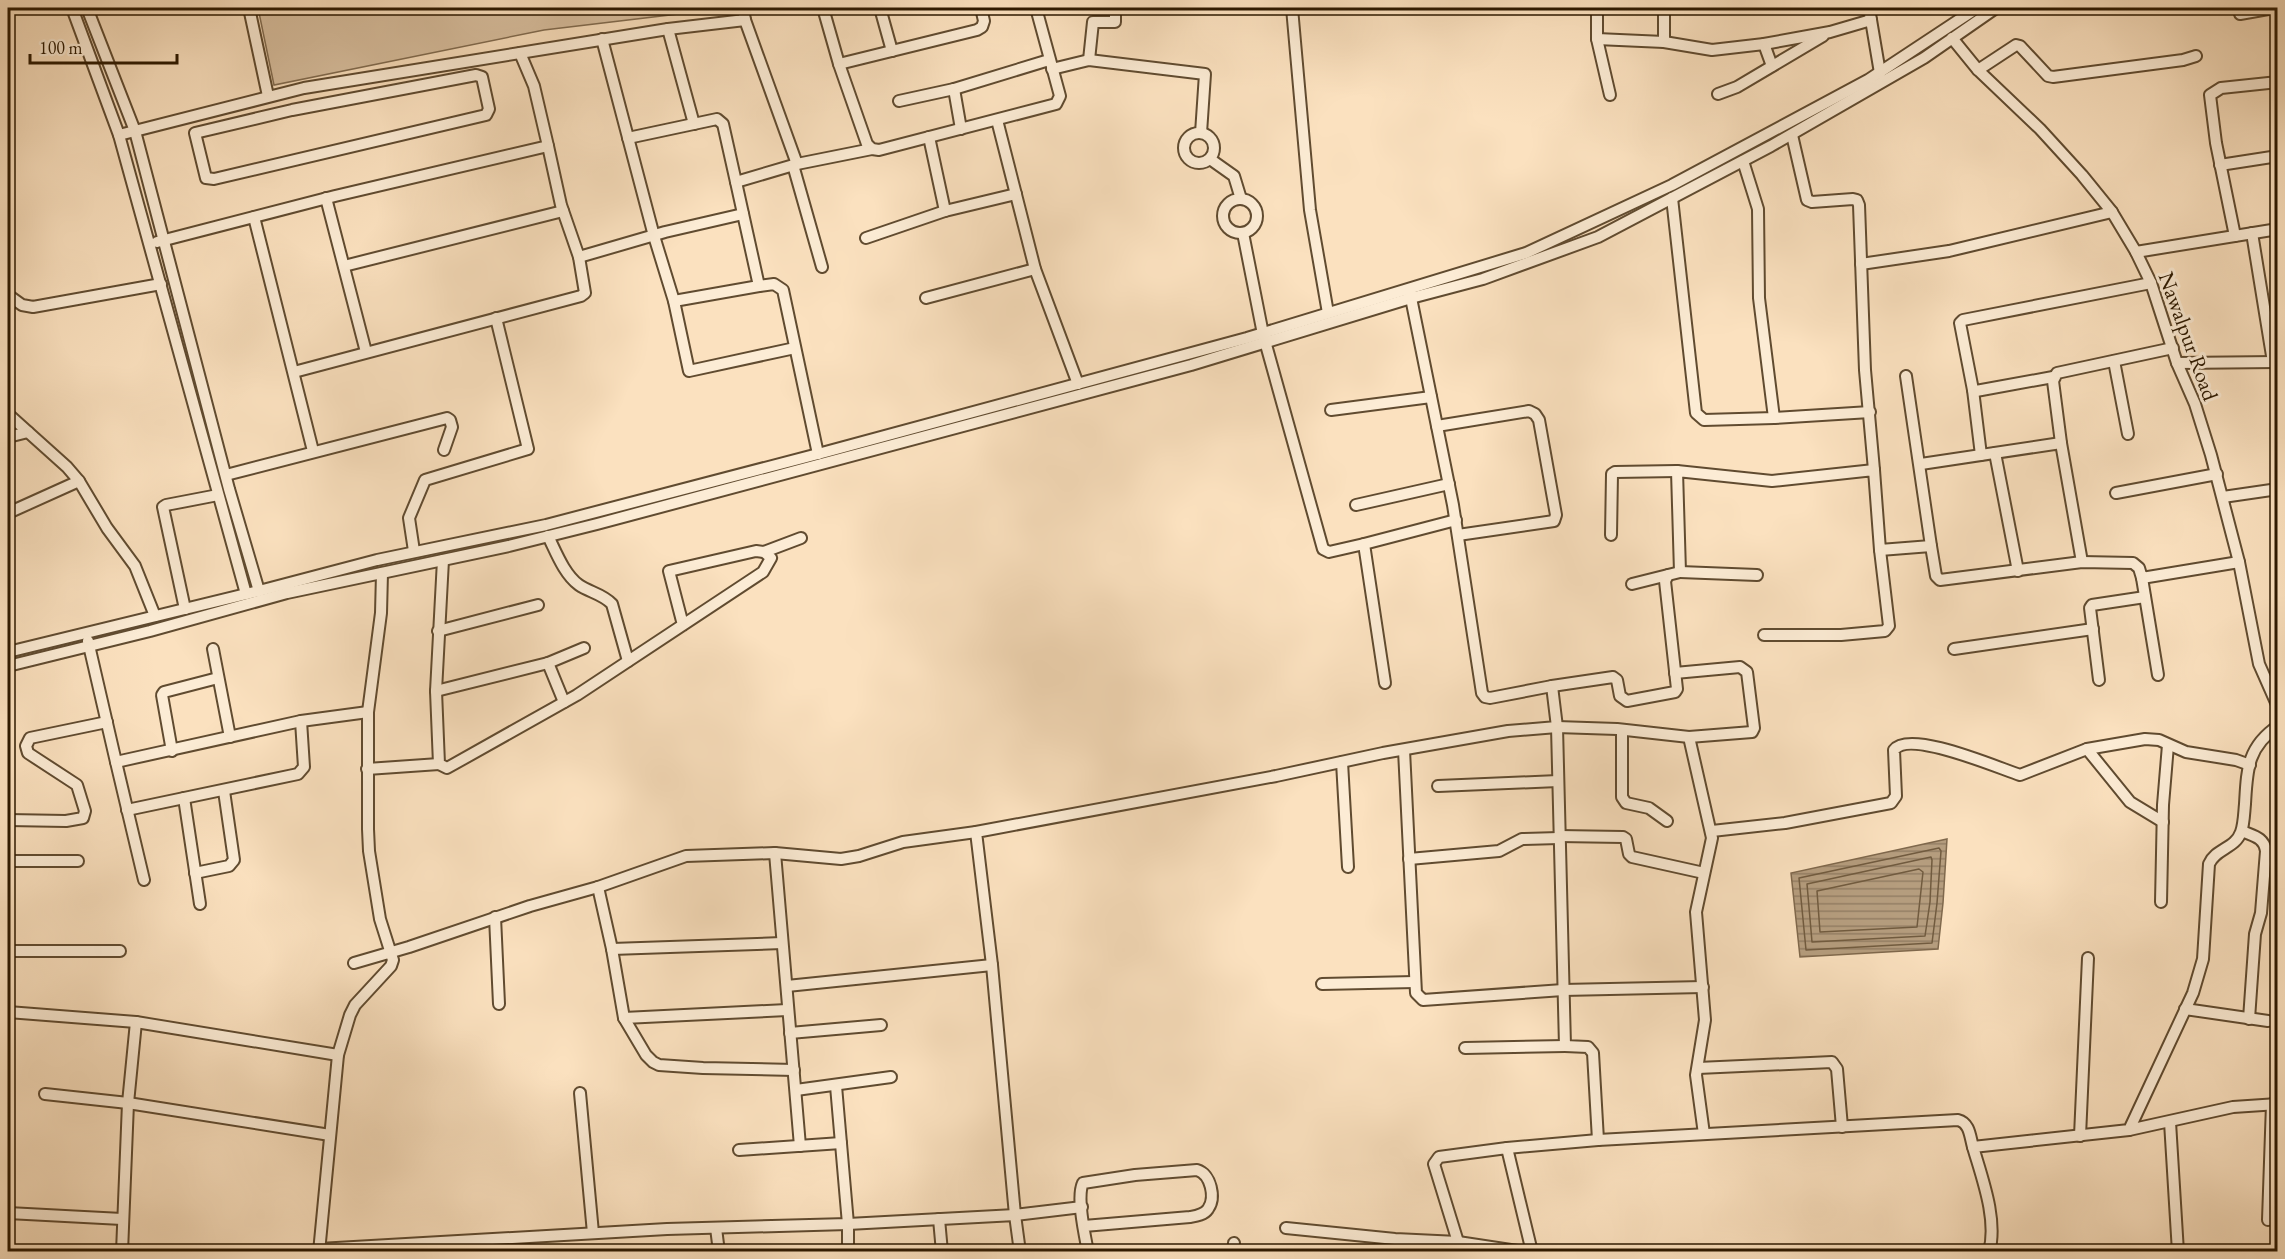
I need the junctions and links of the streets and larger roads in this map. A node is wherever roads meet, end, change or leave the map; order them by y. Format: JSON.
{"nodes":[{"id":1,"x":72,"y":8,"type":"edge"},
{"id":2,"x":87,"y":8,"type":"edge"},
{"id":3,"x":249,"y":8,"type":"edge"},
{"id":4,"x":743,"y":8,"type":"edge"},
{"id":5,"x":823,"y":8,"type":"edge"},
{"id":6,"x":880,"y":8,"type":"edge"},
{"id":7,"x":981,"y":8,"type":"edge"},
{"id":8,"x":1036,"y":8,"type":"edge"},
{"id":9,"x":1115,"y":8,"type":"edge"},
{"id":10,"x":1292,"y":8,"type":"edge"},
{"id":11,"x":1598,"y":8,"type":"edge"},
{"id":12,"x":1664,"y":8,"type":"edge"},
{"id":13,"x":1869,"y":8,"type":"edge"},
{"id":14,"x":1977,"y":8,"type":"edge"},
{"id":15,"x":1996,"y":8,"type":"edge"},
{"id":16,"x":2274,"y":8,"type":"edge"},
{"id":17,"x":2240,"y":14,"type":"dead end"},
{"id":18,"x":745,"y":20,"type":"junction"},
{"id":19,"x":1871,"y":20,"type":"junction"},
{"id":20,"x":668,"y":29,"type":"junction"},
{"id":21,"x":1830,"y":32,"type":"junction"},
{"id":22,"x":1952,"y":38,"type":"junction"},
{"id":23,"x":602,"y":39,"type":"junction"},
{"id":24,"x":1598,"y":39,"type":"junction"},
{"id":25,"x":1664,"y":42,"type":"junction"},
{"id":26,"x":1764,"y":44,"type":"junction"},
{"id":27,"x":892,"y":51,"type":"junction"},
{"id":28,"x":520,"y":53,"type":"junction"},
{"id":29,"x":2196,"y":56,"type":"dead end"},
{"id":30,"x":1089,"y":60,"type":"junction"},
{"id":31,"x":838,"y":64,"type":"junction"},
{"id":32,"x":1051,"y":65,"type":"junction"},
{"id":33,"x":1772,"y":66,"type":"junction"},
{"id":34,"x":1978,"y":70,"type":"junction"},
{"id":35,"x":1880,"y":73,"type":"junction"},
{"id":36,"x":2277,"y":82,"type":"edge"},
{"id":37,"x":954,"y":89,"type":"junction"},
{"id":38,"x":287,"y":92,"type":"junction"},
{"id":39,"x":1718,"y":94,"type":"dead end"},
{"id":40,"x":1610,"y":95,"type":"dead end"},
{"id":41,"x":268,"y":96,"type":"junction"},
{"id":42,"x":899,"y":101,"type":"dead end"},
{"id":43,"x":292,"y":110,"type":"junction"},
{"id":44,"x":997,"y":120,"type":"junction"},
{"id":45,"x":694,"y":124,"type":"junction"},
{"id":46,"x":961,"y":129,"type":"junction"},
{"id":47,"x":135,"y":131,"type":"junction"},
{"id":48,"x":1201,"y":133,"type":"junction"},
{"id":49,"x":119,"y":135,"type":"junction"},
{"id":50,"x":1792,"y":135,"type":"junction"},
{"id":51,"x":929,"y":137,"type":"junction"},
{"id":52,"x":628,"y":138,"type":"junction"},
{"id":53,"x":548,"y":146,"type":"junction"},
{"id":54,"x":872,"y":148,"type":"junction"},
{"id":55,"x":2277,"y":156,"type":"edge"},
{"id":56,"x":1210,"y":159,"type":"junction"},
{"id":57,"x":1743,"y":161,"type":"junction"},
{"id":58,"x":795,"y":165,"type":"junction"},
{"id":59,"x":2220,"y":165,"type":"junction"},
{"id":60,"x":736,"y":182,"type":"junction"},
{"id":61,"x":1016,"y":194,"type":"junction"},
{"id":62,"x":326,"y":198,"type":"junction"},
{"id":63,"x":1672,"y":198,"type":"junction"},
{"id":64,"x":1241,"y":199,"type":"junction"},
{"id":65,"x":563,"y":211,"type":"junction"},
{"id":66,"x":945,"y":212,"type":"junction"},
{"id":67,"x":2112,"y":212,"type":"junction"},
{"id":68,"x":743,"y":214,"type":"junction"},
{"id":69,"x":254,"y":217,"type":"junction"},
{"id":70,"x":2277,"y":229,"type":"edge"},
{"id":71,"x":1243,"y":233,"type":"junction"},
{"id":72,"x":2252,"y":233,"type":"junction"},
{"id":73,"x":654,"y":236,"type":"junction"},
{"id":74,"x":2235,"y":236,"type":"junction"},
{"id":75,"x":866,"y":238,"type":"dead end"},
{"id":76,"x":164,"y":240,"type":"junction"},
{"id":77,"x":150,"y":244,"type":"junction"},
{"id":78,"x":2136,"y":252,"type":"junction"},
{"id":79,"x":579,"y":257,"type":"junction"},
{"id":80,"x":1861,"y":264,"type":"junction"},
{"id":81,"x":344,"y":266,"type":"junction"},
{"id":82,"x":822,"y":267,"type":"dead end"},
{"id":83,"x":1035,"y":269,"type":"junction"},
{"id":84,"x":2151,"y":283,"type":"junction"},
{"id":85,"x":161,"y":284,"type":"junction"},
{"id":86,"x":759,"y":286,"type":"junction"},
{"id":87,"x":1410,"y":293,"type":"junction"},
{"id":88,"x":8,"y":295,"type":"edge"},
{"id":89,"x":926,"y":298,"type":"dead end"},
{"id":90,"x":674,"y":301,"type":"junction"},
{"id":91,"x":1328,"y":313,"type":"junction"},
{"id":92,"x":496,"y":318,"type":"junction"},
{"id":93,"x":1264,"y":339,"type":"junction"},
{"id":94,"x":795,"y":348,"type":"junction"},
{"id":95,"x":2173,"y":348,"type":"junction"},
{"id":96,"x":366,"y":352,"type":"junction"},
{"id":97,"x":2114,"y":361,"type":"junction"},
{"id":98,"x":2275,"y":362,"type":"edge"},
{"id":99,"x":2176,"y":363,"type":"junction"},
{"id":100,"x":294,"y":372,"type":"junction"},
{"id":101,"x":1906,"y":376,"type":"dead end"},
{"id":102,"x":2053,"y":377,"type":"junction"},
{"id":103,"x":1078,"y":384,"type":"junction"},
{"id":104,"x":1972,"y":390,"type":"junction"},
{"id":105,"x":1431,"y":397,"type":"junction"},
{"id":106,"x":1331,"y":410,"type":"dead end"},
{"id":107,"x":1870,"y":412,"type":"junction"},
{"id":108,"x":8,"y":414,"type":"edge"},
{"id":109,"x":1774,"y":418,"type":"junction"},
{"id":110,"x":1437,"y":426,"type":"junction"},
{"id":111,"x":28,"y":432,"type":"junction"},
{"id":112,"x":2128,"y":434,"type":"dead end"},
{"id":113,"x":8,"y":437,"type":"edge"},
{"id":114,"x":2061,"y":443,"type":"junction"},
{"id":115,"x":444,"y":450,"type":"dead end"},
{"id":116,"x":313,"y":452,"type":"junction"},
{"id":117,"x":1995,"y":453,"type":"junction"},
{"id":118,"x":818,"y":454,"type":"junction"},
{"id":119,"x":1981,"y":455,"type":"junction"},
{"id":120,"x":1921,"y":464,"type":"junction"},
{"id":121,"x":1874,"y":470,"type":"junction"},
{"id":122,"x":1677,"y":471,"type":"junction"},
{"id":123,"x":2217,"y":474,"type":"junction"},
{"id":124,"x":226,"y":476,"type":"junction"},
{"id":125,"x":79,"y":481,"type":"junction"},
{"id":126,"x":1449,"y":484,"type":"junction"},
{"id":127,"x":2277,"y":489,"type":"edge"},
{"id":128,"x":2116,"y":493,"type":"dead end"},
{"id":129,"x":218,"y":495,"type":"junction"},
{"id":130,"x":2223,"y":496,"type":"junction"},
{"id":131,"x":1356,"y":506,"type":"dead end"},
{"id":132,"x":8,"y":513,"type":"edge"},
{"id":133,"x":1456,"y":520,"type":"junction"},
{"id":134,"x":1458,"y":535,"type":"junction"},
{"id":135,"x":1611,"y":535,"type":"dead end"},
{"id":136,"x":548,"y":536,"type":"junction"},
{"id":137,"x":801,"y":538,"type":"dead end"},
{"id":138,"x":1364,"y":544,"type":"junction"},
{"id":139,"x":1931,"y":546,"type":"junction"},
{"id":140,"x":1880,"y":550,"type":"junction"},
{"id":141,"x":414,"y":551,"type":"junction"},
{"id":142,"x":764,"y":552,"type":"junction"},
{"id":143,"x":443,"y":560,"type":"junction"},
{"id":144,"x":2082,"y":562,"type":"junction"},
{"id":145,"x":2239,"y":562,"type":"junction"},
{"id":146,"x":2018,"y":571,"type":"junction"},
{"id":147,"x":1680,"y":572,"type":"junction"},
{"id":148,"x":382,"y":573,"type":"junction"},
{"id":149,"x":1668,"y":575,"type":"junction"},
{"id":150,"x":1757,"y":575,"type":"dead end"},
{"id":151,"x":2142,"y":578,"type":"junction"},
{"id":152,"x":1632,"y":584,"type":"dead end"},
{"id":153,"x":259,"y":591,"type":"junction"},
{"id":154,"x":246,"y":594,"type":"junction"},
{"id":155,"x":2145,"y":597,"type":"junction"},
{"id":156,"x":538,"y":605,"type":"dead end"},
{"id":157,"x":185,"y":609,"type":"junction"},
{"id":158,"x":154,"y":616,"type":"junction"},
{"id":159,"x":683,"y":625,"type":"junction"},
{"id":160,"x":2093,"y":629,"type":"junction"},
{"id":161,"x":438,"y":631,"type":"junction"},
{"id":162,"x":86,"y":633,"type":"junction"},
{"id":163,"x":1764,"y":635,"type":"dead end"},
{"id":164,"x":90,"y":647,"type":"junction"},
{"id":165,"x":584,"y":648,"type":"dead end"},
{"id":166,"x":213,"y":650,"type":"dead end"},
{"id":167,"x":1954,"y":650,"type":"dead end"},
{"id":168,"x":8,"y":652,"type":"edge"},
{"id":169,"x":628,"y":661,"type":"junction"},
{"id":170,"x":548,"y":663,"type":"junction"},
{"id":171,"x":8,"y":666,"type":"edge"},
{"id":172,"x":1674,"y":673,"type":"junction"},
{"id":173,"x":2158,"y":675,"type":"dead end"},
{"id":174,"x":218,"y":678,"type":"junction"},
{"id":175,"x":2099,"y":680,"type":"dead end"},
{"id":176,"x":1385,"y":683,"type":"dead end"},
{"id":177,"x":1552,"y":686,"type":"junction"},
{"id":178,"x":436,"y":691,"type":"junction"},
{"id":179,"x":564,"y":702,"type":"junction"},
{"id":180,"x":2277,"y":706,"type":"edge"},
{"id":181,"x":368,"y":712,"type":"junction"},
{"id":182,"x":301,"y":721,"type":"junction"},
{"id":183,"x":107,"y":722,"type":"junction"},
{"id":184,"x":2277,"y":726,"type":"edge"},
{"id":185,"x":1557,"y":727,"type":"junction"},
{"id":186,"x":1622,"y":730,"type":"junction"},
{"id":187,"x":230,"y":737,"type":"junction"},
{"id":188,"x":1689,"y":737,"type":"junction"},
{"id":189,"x":2168,"y":745,"type":"junction"},
{"id":190,"x":2087,"y":749,"type":"junction"},
{"id":191,"x":1404,"y":750,"type":"junction"},
{"id":192,"x":172,"y":751,"type":"junction"},
{"id":193,"x":116,"y":762,"type":"junction"},
{"id":194,"x":1342,"y":762,"type":"junction"},
{"id":195,"x":439,"y":764,"type":"junction"},
{"id":196,"x":2250,"y":765,"type":"junction"},
{"id":197,"x":367,"y":769,"type":"junction"},
{"id":198,"x":1558,"y":781,"type":"junction"},
{"id":199,"x":1438,"y":786,"type":"dead end"},
{"id":200,"x":224,"y":791,"type":"junction"},
{"id":201,"x":184,"y":798,"type":"junction"},
{"id":202,"x":128,"y":810,"type":"junction"},
{"id":203,"x":8,"y":820,"type":"edge"},
{"id":204,"x":1667,"y":821,"type":"dead end"},
{"id":205,"x":2163,"y":822,"type":"junction"},
{"id":206,"x":1712,"y":831,"type":"junction"},
{"id":207,"x":2242,"y":831,"type":"junction"},
{"id":208,"x":976,"y":832,"type":"junction"},
{"id":209,"x":1559,"y":837,"type":"junction"},
{"id":210,"x":776,"y":853,"type":"junction"},
{"id":211,"x":1409,"y":859,"type":"junction"},
{"id":212,"x":8,"y":861,"type":"edge"},
{"id":213,"x":78,"y":861,"type":"dead end"},
{"id":214,"x":1348,"y":867,"type":"dead end"},
{"id":215,"x":195,"y":873,"type":"junction"},
{"id":216,"x":1704,"y":873,"type":"junction"},
{"id":217,"x":144,"y":880,"type":"dead end"},
{"id":218,"x":598,"y":887,"type":"junction"},
{"id":219,"x":2161,"y":902,"type":"dead end"},
{"id":220,"x":200,"y":904,"type":"dead end"},
{"id":221,"x":495,"y":917,"type":"junction"},
{"id":222,"x":782,"y":943,"type":"junction"},
{"id":223,"x":612,"y":949,"type":"junction"},
{"id":224,"x":8,"y":951,"type":"edge"},
{"id":225,"x":120,"y":951,"type":"dead end"},
{"id":226,"x":392,"y":953,"type":"junction"},
{"id":227,"x":2088,"y":958,"type":"dead end"},
{"id":228,"x":354,"y":963,"type":"dead end"},
{"id":229,"x":992,"y":965,"type":"junction"},
{"id":230,"x":1415,"y":982,"type":"junction"},
{"id":231,"x":1323,"y":984,"type":"dead end"},
{"id":232,"x":787,"y":986,"type":"junction"},
{"id":233,"x":1703,"y":987,"type":"junction"},
{"id":234,"x":1563,"y":990,"type":"junction"},
{"id":235,"x":499,"y":1004,"type":"dead end"},
{"id":236,"x":2185,"y":1009,"type":"junction"},
{"id":237,"x":787,"y":1010,"type":"junction"},
{"id":238,"x":8,"y":1012,"type":"edge"},
{"id":239,"x":624,"y":1018,"type":"junction"},
{"id":240,"x":2249,"y":1019,"type":"junction"},
{"id":241,"x":2268,"y":1021,"type":"dead end"},
{"id":242,"x":136,"y":1022,"type":"junction"},
{"id":243,"x":881,"y":1025,"type":"dead end"},
{"id":244,"x":790,"y":1033,"type":"junction"},
{"id":245,"x":1565,"y":1046,"type":"junction"},
{"id":246,"x":1465,"y":1048,"type":"dead end"},
{"id":247,"x":338,"y":1055,"type":"junction"},
{"id":248,"x":1698,"y":1068,"type":"junction"},
{"id":249,"x":794,"y":1070,"type":"junction"},
{"id":250,"x":891,"y":1077,"type":"dead end"},
{"id":251,"x":836,"y":1086,"type":"junction"},
{"id":252,"x":796,"y":1090,"type":"junction"},
{"id":253,"x":580,"y":1093,"type":"dead end"},
{"id":254,"x":45,"y":1094,"type":"dead end"},
{"id":255,"x":128,"y":1103,"type":"junction"},
{"id":256,"x":2275,"y":1104,"type":"edge"},
{"id":257,"x":2170,"y":1122,"type":"junction"},
{"id":258,"x":1842,"y":1126,"type":"junction"},
{"id":259,"x":2129,"y":1130,"type":"junction"},
{"id":260,"x":1704,"y":1134,"type":"junction"},
{"id":261,"x":330,"y":1135,"type":"junction"},
{"id":262,"x":2079,"y":1136,"type":"junction"},
{"id":263,"x":1598,"y":1140,"type":"junction"},
{"id":264,"x":841,"y":1143,"type":"junction"},
{"id":265,"x":800,"y":1146,"type":"junction"},
{"id":266,"x":1973,"y":1147,"type":"junction"},
{"id":267,"x":1507,"y":1148,"type":"junction"},
{"id":268,"x":739,"y":1150,"type":"dead end"},
{"id":269,"x":1082,"y":1207,"type":"junction"},
{"id":270,"x":8,"y":1213,"type":"edge"},
{"id":271,"x":1015,"y":1215,"type":"junction"},
{"id":272,"x":122,"y":1219,"type":"junction"},
{"id":273,"x":939,"y":1219,"type":"junction"},
{"id":274,"x":2268,"y":1220,"type":"dead end"},
{"id":275,"x":848,"y":1224,"type":"junction"},
{"id":276,"x":1084,"y":1226,"type":"junction"},
{"id":277,"x":716,"y":1228,"type":"junction"},
{"id":278,"x":1286,"y":1228,"type":"dead end"},
{"id":279,"x":593,"y":1233,"type":"junction"},
{"id":280,"x":1458,"y":1242,"type":"junction"},
{"id":281,"x":1493,"y":1249,"type":"edge"},
{"id":282,"x":319,"y":1250,"type":"edge"},
{"id":283,"x":122,"y":1251,"type":"edge"},
{"id":284,"x":719,"y":1251,"type":"edge"},
{"id":285,"x":848,"y":1251,"type":"edge"},
{"id":286,"x":942,"y":1251,"type":"edge"},
{"id":287,"x":1020,"y":1251,"type":"edge"},
{"id":288,"x":1088,"y":1251,"type":"edge"},
{"id":289,"x":1524,"y":1251,"type":"edge"},
{"id":290,"x":1532,"y":1251,"type":"edge"},
{"id":291,"x":1989,"y":1251,"type":"edge"},
{"id":292,"x":2178,"y":1251,"type":"edge"}],
"edges":[{"from":1,"to":49,"type":"street"},
{"from":2,"to":47,"type":"street"},
{"from":3,"to":41,"type":"street"},
{"from":4,"to":18,"type":"street"},
{"from":5,"to":31,"type":"street"},
{"from":6,"to":27,"type":"street"},
{"from":7,"to":27,"type":"street"},
{"from":8,"to":32,"type":"street"},
{"from":9,"to":30,"type":"street"},
{"from":10,"to":91,"type":"street"},
{"from":11,"to":24,"type":"street"},
{"from":12,"to":25,"type":"street"},
{"from":13,"to":19,"type":"street"},
{"from":14,"to":35,"type":"street"},
{"from":15,"to":22,"type":"street"},
{"from":16,"to":17,"type":"street"},
{"from":18,"to":20,"type":"street"},
{"from":18,"to":58,"type":"street"},
{"from":19,"to":21,"type":"street"},
{"from":19,"to":35,"type":"street"},
{"from":20,"to":23,"type":"street"},
{"from":20,"to":45,"type":"street"},
{"from":21,"to":26,"type":"street"},
{"from":21,"to":33,"type":"street"},
{"from":22,"to":34,"type":"street","name":"Nawalpur Road"},
{"from":22,"to":50,"type":"street"},
{"from":23,"to":28,"type":"street"},
{"from":23,"to":52,"type":"street"},
{"from":24,"to":25,"type":"street"},
{"from":24,"to":40,"type":"street"},
{"from":25,"to":26,"type":"street"},
{"from":26,"to":33,"type":"street"},
{"from":27,"to":31,"type":"street"},
{"from":28,"to":38,"type":"street"},
{"from":28,"to":53,"type":"street"},
{"from":29,"to":34,"type":"street"},
{"from":30,"to":32,"type":"street"},
{"from":30,"to":48,"type":"street"},
{"from":31,"to":54,"type":"street"},
{"from":32,"to":37,"type":"street"},
{"from":32,"to":44,"type":"street"},
{"from":33,"to":39,"type":"street"},
{"from":34,"to":67,"type":"street","name":"Nawalpur Road"},
{"from":35,"to":87,"type":"street"},
{"from":36,"to":59,"type":"street"},
{"from":37,"to":42,"type":"street"},
{"from":37,"to":46,"type":"street"},
{"from":38,"to":41,"type":"street"},
{"from":38,"to":43,"type":"street"},
{"from":41,"to":47,"type":"street"},
{"from":43,"to":43,"type":"street"},
{"from":44,"to":46,"type":"street"},
{"from":44,"to":61,"type":"street"},
{"from":45,"to":52,"type":"street"},
{"from":45,"to":60,"type":"street"},
{"from":46,"to":51,"type":"street"},
{"from":47,"to":49,"type":"street"},
{"from":47,"to":76,"type":"street"},
{"from":48,"to":56,"type":"street"},
{"from":48,"to":56,"type":"street"},
{"from":49,"to":77,"type":"street"},
{"from":50,"to":57,"type":"street"},
{"from":50,"to":80,"type":"street"},
{"from":51,"to":54,"type":"street"},
{"from":51,"to":66,"type":"street"},
{"from":52,"to":73,"type":"street"},
{"from":53,"to":62,"type":"street"},
{"from":53,"to":65,"type":"street"},
{"from":54,"to":58,"type":"street"},
{"from":55,"to":59,"type":"street"},
{"from":56,"to":64,"type":"street"},
{"from":57,"to":63,"type":"street"},
{"from":57,"to":109,"type":"street"},
{"from":58,"to":60,"type":"street"},
{"from":58,"to":82,"type":"street"},
{"from":59,"to":74,"type":"street"},
{"from":60,"to":68,"type":"street"},
{"from":61,"to":66,"type":"street"},
{"from":61,"to":83,"type":"street"},
{"from":62,"to":69,"type":"street"},
{"from":62,"to":81,"type":"street"},
{"from":63,"to":87,"type":"street"},
{"from":63,"to":109,"type":"street"},
{"from":64,"to":71,"type":"street"},
{"from":64,"to":71,"type":"street"},
{"from":65,"to":79,"type":"street"},
{"from":65,"to":81,"type":"street"},
{"from":66,"to":75,"type":"street"},
{"from":67,"to":78,"type":"street","name":"Nawalpur Road"},
{"from":67,"to":80,"type":"street"},
{"from":68,"to":73,"type":"street"},
{"from":68,"to":86,"type":"street"},
{"from":69,"to":76,"type":"street"},
{"from":69,"to":100,"type":"street"},
{"from":70,"to":72,"type":"street"},
{"from":71,"to":93,"type":"street"},
{"from":72,"to":74,"type":"street"},
{"from":72,"to":98,"type":"street"},
{"from":73,"to":79,"type":"street"},
{"from":73,"to":90,"type":"street"},
{"from":74,"to":78,"type":"street"},
{"from":76,"to":77,"type":"street"},
{"from":76,"to":124,"type":"street"},
{"from":77,"to":85,"type":"street"},
{"from":78,"to":84,"type":"street","name":"Nawalpur Road"},
{"from":79,"to":92,"type":"street"},
{"from":80,"to":107,"type":"street"},
{"from":81,"to":96,"type":"street"},
{"from":83,"to":89,"type":"street"},
{"from":83,"to":103,"type":"street"},
{"from":84,"to":95,"type":"street","name":"Nawalpur Road"},
{"from":84,"to":104,"type":"street"},
{"from":85,"to":88,"type":"street"},
{"from":85,"to":129,"type":"street"},
{"from":86,"to":90,"type":"street"},
{"from":86,"to":94,"type":"street"},
{"from":87,"to":91,"type":"street"},
{"from":87,"to":93,"type":"street"},
{"from":87,"to":105,"type":"street"},
{"from":90,"to":94,"type":"street"},
{"from":91,"to":93,"type":"street"},
{"from":92,"to":96,"type":"street"},
{"from":92,"to":141,"type":"street"},
{"from":93,"to":103,"type":"street"},
{"from":93,"to":136,"type":"street"},
{"from":93,"to":138,"type":"street"},
{"from":94,"to":118,"type":"street"},
{"from":95,"to":97,"type":"street"},
{"from":95,"to":99,"type":"street","name":"Nawalpur Road"},
{"from":96,"to":100,"type":"street"},
{"from":97,"to":102,"type":"street"},
{"from":97,"to":112,"type":"street"},
{"from":98,"to":99,"type":"street"},
{"from":99,"to":123,"type":"street","name":"Nawalpur Road"},
{"from":100,"to":116,"type":"street"},
{"from":101,"to":120,"type":"street"},
{"from":102,"to":104,"type":"street"},
{"from":102,"to":114,"type":"street"},
{"from":103,"to":118,"type":"street"},
{"from":104,"to":119,"type":"street"},
{"from":105,"to":106,"type":"street"},
{"from":105,"to":110,"type":"street"},
{"from":107,"to":109,"type":"street"},
{"from":107,"to":121,"type":"street"},
{"from":108,"to":111,"type":"street"},
{"from":110,"to":126,"type":"street"},
{"from":110,"to":134,"type":"street"},
{"from":111,"to":113,"type":"street"},
{"from":111,"to":125,"type":"street"},
{"from":114,"to":117,"type":"street"},
{"from":114,"to":144,"type":"street"},
{"from":115,"to":116,"type":"street"},
{"from":116,"to":124,"type":"street"},
{"from":117,"to":119,"type":"street"},
{"from":117,"to":146,"type":"street"},
{"from":118,"to":141,"type":"street"},
{"from":119,"to":120,"type":"street"},
{"from":120,"to":139,"type":"street"},
{"from":121,"to":122,"type":"street"},
{"from":121,"to":140,"type":"street"},
{"from":122,"to":135,"type":"street"},
{"from":122,"to":147,"type":"street"},
{"from":123,"to":128,"type":"street"},
{"from":123,"to":130,"type":"street","name":"Nawalpur Road"},
{"from":124,"to":153,"type":"street"},
{"from":125,"to":132,"type":"street"},
{"from":125,"to":158,"type":"street"},
{"from":126,"to":131,"type":"street"},
{"from":126,"to":133,"type":"street"},
{"from":127,"to":130,"type":"street"},
{"from":129,"to":154,"type":"street"},
{"from":129,"to":157,"type":"street"},
{"from":130,"to":145,"type":"street","name":"Nawalpur Road"},
{"from":133,"to":134,"type":"street"},
{"from":133,"to":138,"type":"street"},
{"from":134,"to":177,"type":"street"},
{"from":136,"to":143,"type":"street"},
{"from":136,"to":169,"type":"street"},
{"from":137,"to":142,"type":"street"},
{"from":138,"to":176,"type":"street"},
{"from":139,"to":140,"type":"street"},
{"from":139,"to":146,"type":"street"},
{"from":140,"to":163,"type":"street"},
{"from":141,"to":153,"type":"street"},
{"from":142,"to":159,"type":"street"},
{"from":142,"to":159,"type":"street"},
{"from":143,"to":148,"type":"street"},
{"from":143,"to":161,"type":"street"},
{"from":144,"to":146,"type":"street"},
{"from":144,"to":151,"type":"street"},
{"from":145,"to":151,"type":"street"},
{"from":145,"to":180,"type":"street","name":"Nawalpur Road"},
{"from":147,"to":149,"type":"street"},
{"from":147,"to":150,"type":"street"},
{"from":148,"to":164,"type":"street"},
{"from":148,"to":181,"type":"street"},
{"from":149,"to":152,"type":"street"},
{"from":149,"to":172,"type":"street"},
{"from":151,"to":155,"type":"street"},
{"from":153,"to":154,"type":"street"},
{"from":154,"to":157,"type":"street"},
{"from":155,"to":160,"type":"street"},
{"from":155,"to":173,"type":"street"},
{"from":156,"to":161,"type":"street"},
{"from":157,"to":158,"type":"street"},
{"from":158,"to":162,"type":"street"},
{"from":159,"to":169,"type":"street"},
{"from":160,"to":167,"type":"street"},
{"from":160,"to":175,"type":"street"},
{"from":161,"to":178,"type":"street"},
{"from":162,"to":164,"type":"street"},
{"from":162,"to":168,"type":"street"},
{"from":164,"to":171,"type":"street"},
{"from":164,"to":183,"type":"street"},
{"from":165,"to":170,"type":"street"},
{"from":166,"to":174,"type":"street"},
{"from":169,"to":179,"type":"street"},
{"from":170,"to":178,"type":"street"},
{"from":170,"to":179,"type":"street"},
{"from":172,"to":177,"type":"street"},
{"from":172,"to":188,"type":"street"},
{"from":174,"to":187,"type":"street"},
{"from":174,"to":192,"type":"street"},
{"from":177,"to":185,"type":"street"},
{"from":178,"to":195,"type":"street"},
{"from":179,"to":195,"type":"street"},
{"from":181,"to":182,"type":"street"},
{"from":181,"to":197,"type":"street"},
{"from":182,"to":187,"type":"street"},
{"from":182,"to":200,"type":"street"},
{"from":183,"to":193,"type":"street"},
{"from":183,"to":203,"type":"street"},
{"from":184,"to":196,"type":"street"},
{"from":185,"to":186,"type":"street"},
{"from":185,"to":191,"type":"street"},
{"from":185,"to":198,"type":"street"},
{"from":186,"to":188,"type":"street"},
{"from":186,"to":204,"type":"street"},
{"from":187,"to":192,"type":"street"},
{"from":188,"to":206,"type":"street"},
{"from":189,"to":190,"type":"street"},
{"from":189,"to":196,"type":"street"},
{"from":189,"to":205,"type":"street"},
{"from":190,"to":205,"type":"street"},
{"from":190,"to":206,"type":"street"},
{"from":191,"to":194,"type":"street"},
{"from":191,"to":211,"type":"street"},
{"from":192,"to":193,"type":"street"},
{"from":193,"to":202,"type":"street"},
{"from":194,"to":208,"type":"street"},
{"from":194,"to":214,"type":"street"},
{"from":195,"to":197,"type":"street"},
{"from":196,"to":207,"type":"street"},
{"from":197,"to":226,"type":"street"},
{"from":198,"to":199,"type":"street"},
{"from":198,"to":209,"type":"street"},
{"from":200,"to":201,"type":"street"},
{"from":200,"to":215,"type":"street"},
{"from":201,"to":202,"type":"street"},
{"from":201,"to":215,"type":"street"},
{"from":202,"to":217,"type":"street"},
{"from":205,"to":219,"type":"street"},
{"from":206,"to":216,"type":"street"},
{"from":207,"to":236,"type":"street"},
{"from":207,"to":240,"type":"street"},
{"from":208,"to":210,"type":"street"},
{"from":208,"to":229,"type":"street"},
{"from":209,"to":211,"type":"street"},
{"from":209,"to":216,"type":"street"},
{"from":209,"to":234,"type":"street"},
{"from":210,"to":218,"type":"street"},
{"from":210,"to":222,"type":"street"},
{"from":211,"to":230,"type":"street"},
{"from":212,"to":213,"type":"street"},
{"from":215,"to":220,"type":"street"},
{"from":216,"to":233,"type":"street"},
{"from":218,"to":221,"type":"street"},
{"from":218,"to":223,"type":"street"},
{"from":221,"to":226,"type":"street"},
{"from":221,"to":235,"type":"street"},
{"from":222,"to":223,"type":"street"},
{"from":222,"to":232,"type":"street"},
{"from":223,"to":239,"type":"street"},
{"from":224,"to":225,"type":"street"},
{"from":226,"to":228,"type":"street"},
{"from":226,"to":247,"type":"street"},
{"from":227,"to":262,"type":"street"},
{"from":229,"to":232,"type":"street"},
{"from":229,"to":271,"type":"street"},
{"from":230,"to":231,"type":"street"},
{"from":230,"to":234,"type":"street"},
{"from":232,"to":237,"type":"street"},
{"from":233,"to":234,"type":"street"},
{"from":233,"to":248,"type":"street"},
{"from":234,"to":245,"type":"street"},
{"from":236,"to":240,"type":"street"},
{"from":236,"to":259,"type":"street"},
{"from":237,"to":239,"type":"street"},
{"from":237,"to":244,"type":"street"},
{"from":238,"to":242,"type":"street"},
{"from":239,"to":249,"type":"street"},
{"from":240,"to":241,"type":"street"},
{"from":242,"to":247,"type":"street"},
{"from":242,"to":255,"type":"street"},
{"from":243,"to":244,"type":"street"},
{"from":244,"to":249,"type":"street"},
{"from":245,"to":246,"type":"street"},
{"from":245,"to":263,"type":"street"},
{"from":247,"to":261,"type":"street"},
{"from":248,"to":258,"type":"street"},
{"from":248,"to":260,"type":"street"},
{"from":249,"to":252,"type":"street"},
{"from":250,"to":251,"type":"street"},
{"from":251,"to":252,"type":"street"},
{"from":251,"to":264,"type":"street"},
{"from":252,"to":265,"type":"street"},
{"from":253,"to":279,"type":"street"},
{"from":254,"to":255,"type":"street"},
{"from":255,"to":261,"type":"street"},
{"from":255,"to":272,"type":"street"},
{"from":256,"to":257,"type":"street"},
{"from":256,"to":274,"type":"street"},
{"from":257,"to":259,"type":"street"},
{"from":257,"to":292,"type":"street"},
{"from":258,"to":260,"type":"street"},
{"from":258,"to":266,"type":"street"},
{"from":259,"to":262,"type":"street"},
{"from":260,"to":263,"type":"street"},
{"from":261,"to":282,"type":"street"},
{"from":262,"to":266,"type":"street"},
{"from":263,"to":267,"type":"street"},
{"from":264,"to":265,"type":"street"},
{"from":264,"to":275,"type":"street"},
{"from":265,"to":268,"type":"street"},
{"from":266,"to":291,"type":"street"},
{"from":267,"to":280,"type":"street"},
{"from":267,"to":290,"type":"street"},
{"from":269,"to":271,"type":"street"},
{"from":269,"to":276,"type":"street"},
{"from":269,"to":276,"type":"street"},
{"from":270,"to":272,"type":"street"},
{"from":271,"to":273,"type":"street"},
{"from":271,"to":287,"type":"street"},
{"from":272,"to":283,"type":"street"},
{"from":273,"to":275,"type":"street"},
{"from":273,"to":286,"type":"street"},
{"from":275,"to":277,"type":"street"},
{"from":275,"to":285,"type":"street"},
{"from":276,"to":288,"type":"street"},
{"from":277,"to":279,"type":"street"},
{"from":277,"to":284,"type":"street"},
{"from":278,"to":280,"type":"street"},
{"from":279,"to":282,"type":"street"},
{"from":280,"to":281,"type":"street"},
{"from":281,"to":289,"type":"street"}]}
